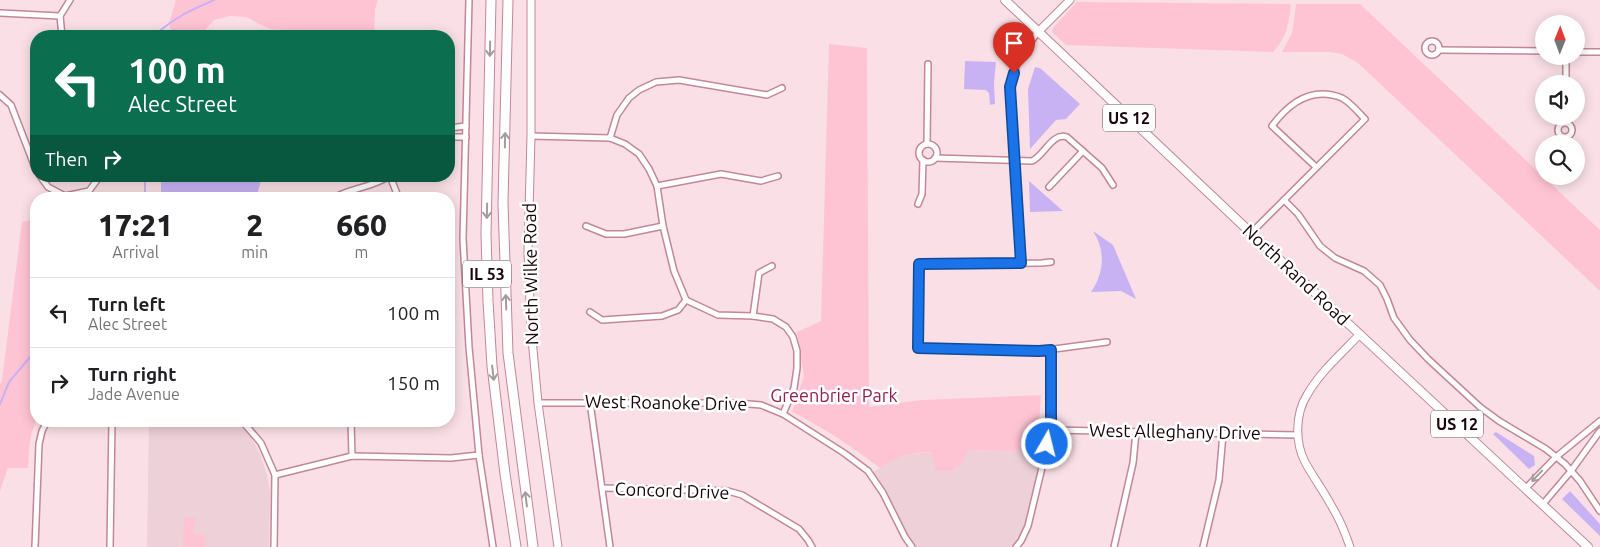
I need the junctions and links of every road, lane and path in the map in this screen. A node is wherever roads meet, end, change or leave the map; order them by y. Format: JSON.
{"nodes":[{"id":1,"x":70,"y":0,"type":"edge"},
{"id":2,"x":468,"y":0,"type":"edge"},
{"id":3,"x":490,"y":0,"type":"edge"},
{"id":4,"x":508,"y":0,"type":"edge"},
{"id":5,"x":531,"y":0,"type":"edge"},
{"id":6,"x":1005,"y":0,"type":"edge"},
{"id":7,"x":1070,"y":0,"type":"edge"},
{"id":8,"x":0,"y":13,"type":"edge"},
{"id":9,"x":60,"y":16,"type":"junction"},
{"id":10,"x":61,"y":30,"type":"edge"},
{"id":11,"x":1038,"y":32,"type":"junction"},
{"id":12,"x":1439,"y":50,"type":"dead end"},
{"id":13,"x":1535,"y":51,"type":"edge"},
{"id":14,"x":1585,"y":52,"type":"edge"},
{"id":15,"x":1600,"y":52,"type":"edge"},
{"id":16,"x":928,"y":64,"type":"dead end"},
{"id":17,"x":782,"y":88,"type":"dead end"},
{"id":18,"x":0,"y":95,"type":"edge"},
{"id":19,"x":466,"y":126,"type":"junction"},
{"id":20,"x":455,"y":127,"type":"edge"},
{"id":21,"x":531,"y":136,"type":"junction"},
{"id":22,"x":466,"y":137,"type":"junction"},
{"id":23,"x":455,"y":138,"type":"edge"},
{"id":24,"x":610,"y":138,"type":"junction"},
{"id":25,"x":927,"y":144,"type":"junction"},
{"id":26,"x":1083,"y":151,"type":"junction"},
{"id":27,"x":30,"y":154,"type":"edge"},
{"id":28,"x":935,"y":158,"type":"junction"},
{"id":29,"x":923,"y":160,"type":"junction"},
{"id":30,"x":1014,"y":161,"type":"junction"},
{"id":31,"x":1316,"y":167,"type":"junction"},
{"id":32,"x":778,"y":176,"type":"dead end"},
{"id":33,"x":44,"y":182,"type":"edge"},
{"id":34,"x":96,"y":182,"type":"edge"},
{"id":35,"x":375,"y":182,"type":"edge"},
{"id":36,"x":1113,"y":185,"type":"dead end"},
{"id":37,"x":657,"y":186,"type":"junction"},
{"id":38,"x":1049,"y":187,"type":"dead end"},
{"id":39,"x":57,"y":192,"type":"edge"},
{"id":40,"x":84,"y":192,"type":"edge"},
{"id":41,"x":344,"y":192,"type":"edge"},
{"id":42,"x":1284,"y":200,"type":"junction"},
{"id":43,"x":918,"y":204,"type":"dead end"},
{"id":44,"x":586,"y":226,"type":"dead end"},
{"id":45,"x":663,"y":226,"type":"junction"},
{"id":46,"x":1251,"y":233,"type":"junction"},
{"id":47,"x":1051,"y":262,"type":"dead end"},
{"id":48,"x":1021,"y":263,"type":"junction"},
{"id":49,"x":772,"y":266,"type":"dead end"},
{"id":50,"x":686,"y":300,"type":"junction"},
{"id":51,"x":590,"y":312,"type":"dead end"},
{"id":52,"x":753,"y":316,"type":"junction"},
{"id":53,"x":1360,"y":334,"type":"junction"},
{"id":54,"x":1107,"y":342,"type":"dead end"},
{"id":55,"x":1051,"y":350,"type":"junction"},
{"id":56,"x":590,"y":402,"type":"junction"},
{"id":57,"x":538,"y":403,"type":"junction"},
{"id":58,"x":783,"y":414,"type":"junction"},
{"id":59,"x":1600,"y":421,"type":"edge"},
{"id":60,"x":45,"y":427,"type":"edge"},
{"id":61,"x":112,"y":427,"type":"edge"},
{"id":62,"x":247,"y":427,"type":"edge"},
{"id":63,"x":351,"y":427,"type":"edge"},
{"id":64,"x":1051,"y":430,"type":"junction"},
{"id":65,"x":1600,"y":431,"type":"edge"},
{"id":66,"x":1136,"y":432,"type":"junction"},
{"id":67,"x":1223,"y":434,"type":"junction"},
{"id":68,"x":1298,"y":435,"type":"junction"},
{"id":69,"x":479,"y":455,"type":"junction"},
{"id":70,"x":352,"y":456,"type":"junction"},
{"id":71,"x":1556,"y":457,"type":"junction"},
{"id":72,"x":1571,"y":471,"type":"junction"},
{"id":73,"x":275,"y":476,"type":"junction"},
{"id":74,"x":602,"y":488,"type":"junction"},
{"id":75,"x":1526,"y":488,"type":"junction"},
{"id":76,"x":1543,"y":504,"type":"junction"},
{"id":77,"x":1600,"y":511,"type":"edge"},
{"id":78,"x":35,"y":547,"type":"edge"},
{"id":79,"x":110,"y":547,"type":"edge"},
{"id":80,"x":274,"y":547,"type":"edge"},
{"id":81,"x":493,"y":547,"type":"edge"},
{"id":82,"x":516,"y":547,"type":"edge"},
{"id":83,"x":533,"y":547,"type":"edge"},
{"id":84,"x":558,"y":547,"type":"edge"},
{"id":85,"x":610,"y":547,"type":"edge"},
{"id":86,"x":812,"y":547,"type":"edge"},
{"id":87,"x":912,"y":547,"type":"edge"},
{"id":88,"x":1016,"y":547,"type":"edge"},
{"id":89,"x":1114,"y":547,"type":"edge"},
{"id":90,"x":1203,"y":547,"type":"edge"},
{"id":91,"x":1350,"y":547,"type":"edge"},
{"id":92,"x":1588,"y":547,"type":"edge"}],
"edges":[{"from":1,"to":9,"type":"street"},
{"from":2,"to":19,"type":"street"},
{"from":3,"to":82,"type":"highway","number":"IL 53","one_way":true},
{"from":83,"to":4,"type":"highway","number":"IL 53","one_way":true},
{"from":5,"to":21,"type":"street","name":"North Wilke Road"},
{"from":6,"to":11,"type":"main road","name":"North Rand Road","number":"US 12"},
{"from":7,"to":11,"type":"street"},
{"from":8,"to":9,"type":"street"},
{"from":9,"to":10,"type":"street"},
{"from":11,"to":30,"type":"street"},
{"from":11,"to":46,"type":"main road","name":"North Rand Road","number":"US 12"},
{"from":12,"to":13,"type":"street"},
{"from":14,"to":15,"type":"street"},
{"from":16,"to":25,"type":"street"},
{"from":17,"to":24,"type":"street"},
{"from":18,"to":27,"type":"street"},
{"from":19,"to":20,"type":"street"},
{"from":19,"to":22,"type":"street"},
{"from":21,"to":24,"type":"street"},
{"from":21,"to":57,"type":"street","name":"North Wilke Road"},
{"from":22,"to":23,"type":"street"},
{"from":22,"to":69,"type":"street"},
{"from":24,"to":37,"type":"street"},
{"from":25,"to":28,"type":"street"},
{"from":25,"to":29,"type":"street"},
{"from":26,"to":30,"type":"street"},
{"from":26,"to":36,"type":"street"},
{"from":26,"to":38,"type":"street"},
{"from":28,"to":29,"type":"street"},
{"from":28,"to":30,"type":"street"},
{"from":29,"to":43,"type":"street"},
{"from":30,"to":48,"type":"street"},
{"from":31,"to":31,"type":"street"},
{"from":31,"to":42,"type":"street"},
{"from":32,"to":37,"type":"street"},
{"from":33,"to":39,"type":"street"},
{"from":34,"to":40,"type":"street"},
{"from":35,"to":41,"type":"street"},
{"from":37,"to":45,"type":"street"},
{"from":42,"to":46,"type":"street"},
{"from":42,"to":71,"type":"street"},
{"from":44,"to":45,"type":"street"},
{"from":45,"to":50,"type":"street"},
{"from":46,"to":53,"type":"main road","name":"North Rand Road","number":"US 12"},
{"from":47,"to":48,"type":"street"},
{"from":48,"to":55,"type":"street"},
{"from":49,"to":52,"type":"street"},
{"from":50,"to":51,"type":"street"},
{"from":50,"to":52,"type":"street"},
{"from":52,"to":58,"type":"street"},
{"from":53,"to":68,"type":"street"},
{"from":53,"to":75,"type":"main road","name":"North Rand Road","number":"US 12"},
{"from":54,"to":55,"type":"street"},
{"from":55,"to":64,"type":"street"},
{"from":56,"to":57,"type":"street","name":"West Roanoke Drive"},
{"from":56,"to":58,"type":"street","name":"West Roanoke Drive"},
{"from":56,"to":74,"type":"street"},
{"from":57,"to":84,"type":"street","name":"North Wilke Road"},
{"from":58,"to":87,"type":"street","name":"West Roanoke Drive"},
{"from":59,"to":71,"type":"street"},
{"from":60,"to":78,"type":"street"},
{"from":61,"to":79,"type":"street"},
{"from":62,"to":73,"type":"street"},
{"from":63,"to":70,"type":"street"},
{"from":64,"to":66,"type":"street","name":"West Alleghany Drive"},
{"from":64,"to":88,"type":"street"},
{"from":65,"to":72,"type":"street"},
{"from":66,"to":67,"type":"street","name":"West Alleghany Drive"},
{"from":66,"to":89,"type":"street"},
{"from":67,"to":68,"type":"street","name":"West Alleghany Drive"},
{"from":67,"to":90,"type":"street"},
{"from":68,"to":91,"type":"street"},
{"from":69,"to":70,"type":"street"},
{"from":69,"to":81,"type":"street"},
{"from":70,"to":73,"type":"street"},
{"from":71,"to":72,"type":"street"},
{"from":71,"to":75,"type":"street","one_way":true},
{"from":72,"to":76,"type":"street"},
{"from":72,"to":77,"type":"street"},
{"from":73,"to":80,"type":"street"},
{"from":74,"to":85,"type":"street"},
{"from":74,"to":86,"type":"street","name":"Concord Drive"},
{"from":75,"to":76,"type":"main road","name":"North Rand Road","number":"US 12"},
{"from":76,"to":92,"type":"main road","name":"North Rand Road","number":"US 12"}]}
